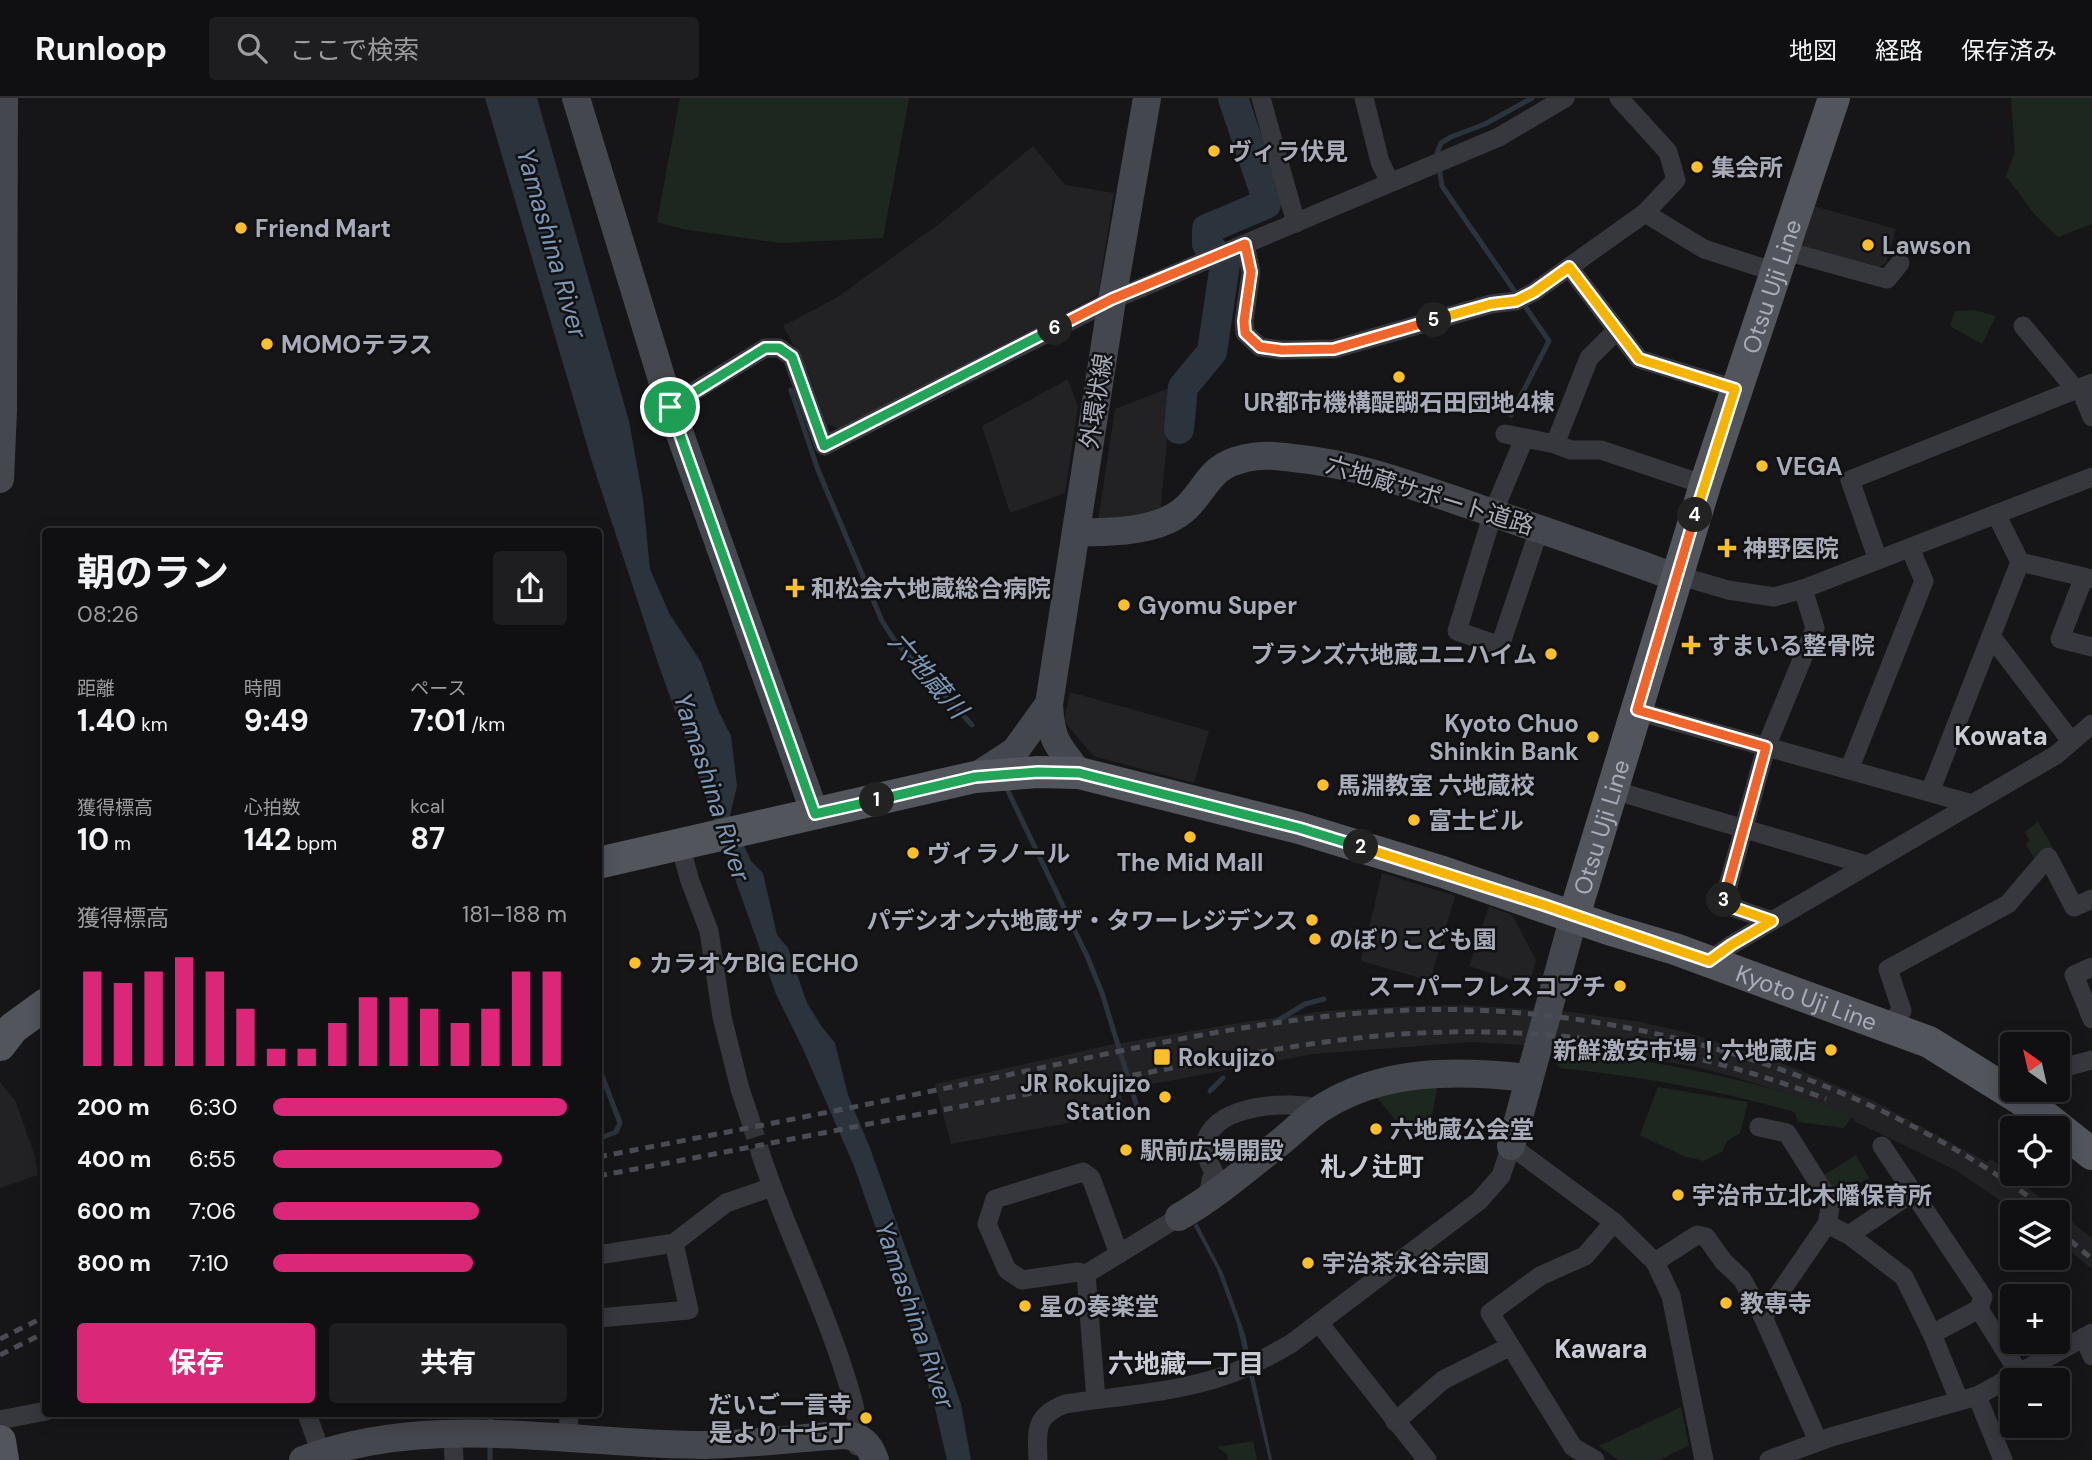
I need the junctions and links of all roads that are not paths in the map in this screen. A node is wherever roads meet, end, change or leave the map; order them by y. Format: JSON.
{"nodes":[{"id":1,"x":4,"y":98,"type":"edge"},
{"id":2,"x":576,"y":98,"type":"edge"},
{"id":3,"x":1147,"y":98,"type":"edge"},
{"id":4,"x":1261,"y":98,"type":"edge"},
{"id":5,"x":1364,"y":98,"type":"edge"},
{"id":6,"x":1565,"y":98,"type":"edge"},
{"id":7,"x":1619,"y":98,"type":"edge"},
{"id":8,"x":1834,"y":98,"type":"edge"},
{"id":9,"x":1390,"y":182,"type":"junction"},
{"id":10,"x":1645,"y":213,"type":"junction"},
{"id":11,"x":1296,"y":223,"type":"junction"},
{"id":12,"x":1237,"y":248,"type":"junction"},
{"id":13,"x":1778,"y":261,"type":"junction"},
{"id":14,"x":1900,"y":263,"type":"dead end"},
{"id":15,"x":1569,"y":267,"type":"junction"},
{"id":16,"x":1112,"y":299,"type":"junction"},
{"id":17,"x":2023,"y":326,"type":"dead end"},
{"id":18,"x":1617,"y":330,"type":"junction"},
{"id":19,"x":2083,"y":387,"type":"edge"},
{"id":20,"x":1735,"y":389,"type":"junction"},
{"id":21,"x":670,"y":407,"type":"junction"},
{"id":22,"x":2092,"y":417,"type":"edge"},
{"id":23,"x":1555,"y":444,"type":"junction"},
{"id":24,"x":2092,"y":477,"type":"edge"},
{"id":25,"x":0,"y":479,"type":"edge"},
{"id":26,"x":1704,"y":485,"type":"junction"},
{"id":27,"x":1493,"y":513,"type":"junction"},
{"id":28,"x":1996,"y":514,"type":"junction"},
{"id":29,"x":1540,"y":527,"type":"junction"},
{"id":30,"x":1076,"y":532,"type":"junction"},
{"id":31,"x":1910,"y":548,"type":"junction"},
{"id":32,"x":1878,"y":560,"type":"junction"},
{"id":33,"x":2020,"y":562,"type":"junction"},
{"id":34,"x":1677,"y":575,"type":"junction"},
{"id":35,"x":2088,"y":578,"type":"edge"},
{"id":36,"x":1802,"y":589,"type":"junction"},
{"id":37,"x":1991,"y":636,"type":"junction"},
{"id":38,"x":2092,"y":646,"type":"edge"},
{"id":39,"x":1049,"y":704,"type":"junction"},
{"id":40,"x":1637,"y":710,"type":"junction"},
{"id":41,"x":2092,"y":724,"type":"edge"},
{"id":42,"x":2071,"y":741,"type":"junction"},
{"id":43,"x":1766,"y":747,"type":"junction"},
{"id":44,"x":1849,"y":770,"type":"junction"},
{"id":45,"x":1079,"y":773,"type":"junction"},
{"id":46,"x":975,"y":777,"type":"junction"},
{"id":47,"x":1613,"y":790,"type":"junction"},
{"id":48,"x":1930,"y":792,"type":"junction"},
{"id":49,"x":1972,"y":804,"type":"junction"},
{"id":50,"x":806,"y":816,"type":"junction"},
{"id":51,"x":1744,"y":827,"type":"junction"},
{"id":52,"x":687,"y":843,"type":"junction"},
{"id":53,"x":602,"y":862,"type":"edge"},
{"id":54,"x":1867,"y":866,"type":"junction"},
{"id":55,"x":2092,"y":899,"type":"edge"},
{"id":56,"x":1574,"y":916,"type":"junction"},
{"id":57,"x":1772,"y":921,"type":"junction"},
{"id":58,"x":1709,"y":961,"type":"junction"},
{"id":59,"x":2092,"y":967,"type":"edge"},
{"id":60,"x":42,"y":1005,"type":"edge"},
{"id":61,"x":2092,"y":1019,"type":"edge"},
{"id":62,"x":1885,"y":1026,"type":"junction"},
{"id":63,"x":4,"y":1029,"type":"edge"},
{"id":64,"x":2092,"y":1060,"type":"edge"},
{"id":65,"x":2070,"y":1066,"type":"edge"},
{"id":66,"x":1532,"y":1068,"type":"junction"},
{"id":67,"x":2000,"y":1082,"type":"edge"},
{"id":68,"x":2027,"y":1102,"type":"edge"},
{"id":69,"x":1320,"y":1110,"type":"junction"},
{"id":70,"x":750,"y":1119,"type":"tunnel mouth"},
{"id":71,"x":1759,"y":1127,"type":"dead end"},
{"id":72,"x":1511,"y":1146,"type":"junction"},
{"id":73,"x":1882,"y":1146,"type":"dead end"},
{"id":74,"x":2092,"y":1154,"type":"edge"},
{"id":75,"x":761,"y":1155,"type":"tunnel mouth"},
{"id":76,"x":772,"y":1187,"type":"junction"},
{"id":77,"x":1913,"y":1192,"type":"junction"},
{"id":78,"x":1195,"y":1207,"type":"junction"},
{"id":79,"x":1614,"y":1222,"type":"junction"},
{"id":80,"x":1827,"y":1224,"type":"junction"},
{"id":81,"x":1849,"y":1235,"type":"junction"},
{"id":82,"x":674,"y":1243,"type":"junction"},
{"id":83,"x":602,"y":1254,"type":"edge"},
{"id":84,"x":1119,"y":1254,"type":"junction"},
{"id":85,"x":1655,"y":1262,"type":"junction"},
{"id":86,"x":1086,"y":1274,"type":"junction"},
{"id":87,"x":1979,"y":1309,"type":"junction"},
{"id":88,"x":1763,"y":1317,"type":"junction"},
{"id":89,"x":602,"y":1318,"type":"edge"},
{"id":90,"x":1319,"y":1323,"type":"junction"},
{"id":91,"x":1932,"y":1334,"type":"junction"},
{"id":92,"x":2088,"y":1335,"type":"edge"},
{"id":93,"x":1509,"y":1347,"type":"junction"},
{"id":94,"x":2092,"y":1356,"type":"edge"},
{"id":95,"x":2016,"y":1368,"type":"edge"},
{"id":96,"x":2028,"y":1368,"type":"edge"},
{"id":97,"x":2000,"y":1382,"type":"edge"},
{"id":98,"x":1968,"y":1398,"type":"junction"},
{"id":99,"x":1096,"y":1399,"type":"junction"},
{"id":100,"x":42,"y":1412,"type":"edge"},
{"id":101,"x":307,"y":1417,"type":"edge"},
{"id":102,"x":0,"y":1420,"type":"edge"},
{"id":103,"x":1395,"y":1422,"type":"junction"},
{"id":104,"x":569,"y":1426,"type":"edge"},
{"id":105,"x":0,"y":1441,"type":"edge"},
{"id":106,"x":1818,"y":1441,"type":"junction"},
{"id":107,"x":454,"y":1447,"type":"edge"},
{"id":108,"x":860,"y":1448,"type":"edge"},
{"id":109,"x":312,"y":1457,"type":"edge"},
{"id":110,"x":3,"y":1460,"type":"edge"},
{"id":111,"x":875,"y":1460,"type":"edge"},
{"id":112,"x":1038,"y":1460,"type":"edge"},
{"id":113,"x":1427,"y":1460,"type":"edge"},
{"id":114,"x":1595,"y":1460,"type":"edge"},
{"id":115,"x":1704,"y":1460,"type":"edge"},
{"id":116,"x":1769,"y":1460,"type":"edge"},
{"id":117,"x":2003,"y":1460,"type":"edge"}],
"edges":[{"from":1,"to":25,"type":"street"},
{"from":2,"to":21,"type":"street"},
{"from":3,"to":16,"type":"street","name":"外環状線"},
{"from":4,"to":11,"type":"street"},
{"from":5,"to":9,"type":"street"},
{"from":6,"to":9,"type":"street"},
{"from":7,"to":10,"type":"street"},
{"from":8,"to":13,"type":"main road","name":"Otsu Uji Line"},
{"from":9,"to":11,"type":"street"},
{"from":10,"to":13,"type":"street"},
{"from":10,"to":15,"type":"street"},
{"from":11,"to":12,"type":"street"},
{"from":12,"to":15,"type":"street"},
{"from":12,"to":16,"type":"street"},
{"from":13,"to":14,"type":"street"},
{"from":13,"to":20,"type":"main road","name":"Otsu Uji Line"},
{"from":15,"to":18,"type":"street"},
{"from":16,"to":21,"type":"street"},
{"from":16,"to":30,"type":"street","name":"外環状線"},
{"from":17,"to":19,"type":"street"},
{"from":18,"to":20,"type":"street"},
{"from":18,"to":23,"type":"street"},
{"from":19,"to":22,"type":"street"},
{"from":19,"to":32,"type":"street"},
{"from":20,"to":26,"type":"main road","name":"Otsu Uji Line"},
{"from":21,"to":50,"type":"street"},
{"from":23,"to":26,"type":"street"},
{"from":23,"to":27,"type":"street"},
{"from":24,"to":28,"type":"street"},
{"from":26,"to":34,"type":"main road","name":"Otsu Uji Line"},
{"from":27,"to":29,"type":"street","name":"六地蔵サポート道路"},
{"from":27,"to":29,"type":"street"},
{"from":27,"to":30,"type":"street","name":"六地蔵サポート道路"},
{"from":28,"to":31,"type":"street"},
{"from":28,"to":33,"type":"street"},
{"from":29,"to":34,"type":"street","name":"六地蔵サポート道路"},
{"from":30,"to":39,"type":"street","name":"外環状線"},
{"from":31,"to":32,"type":"street"},
{"from":31,"to":44,"type":"street"},
{"from":32,"to":36,"type":"street"},
{"from":33,"to":35,"type":"street"},
{"from":33,"to":37,"type":"street"},
{"from":34,"to":36,"type":"street"},
{"from":34,"to":40,"type":"main road","name":"Otsu Uji Line"},
{"from":35,"to":38,"type":"street"},
{"from":36,"to":43,"type":"street"},
{"from":37,"to":42,"type":"street"},
{"from":37,"to":48,"type":"street"},
{"from":39,"to":45,"type":"street","name":"外環状線"},
{"from":39,"to":46,"type":"street","name":"外環状線"},
{"from":40,"to":43,"type":"street"},
{"from":40,"to":47,"type":"main road","name":"Otsu Uji Line"},
{"from":41,"to":42,"type":"street"},
{"from":42,"to":49,"type":"street"},
{"from":43,"to":44,"type":"street"},
{"from":43,"to":51,"type":"street"},
{"from":44,"to":48,"type":"street"},
{"from":45,"to":46,"type":"main road","name":"Kyoto Uji Line"},
{"from":45,"to":56,"type":"main road","name":"Kyoto Uji Line"},
{"from":46,"to":50,"type":"main road","name":"Kyoto Uji Line"},
{"from":47,"to":51,"type":"street"},
{"from":47,"to":56,"type":"main road","name":"Otsu Uji Line"},
{"from":48,"to":49,"type":"street"},
{"from":49,"to":54,"type":"street"},
{"from":50,"to":52,"type":"main road","name":"Kyoto Uji Line"},
{"from":51,"to":54,"type":"street"},
{"from":51,"to":57,"type":"street"},
{"from":52,"to":53,"type":"main road","name":"Kyoto Uji Line"},
{"from":52,"to":70,"type":"street"},
{"from":54,"to":57,"type":"street"},
{"from":55,"to":62,"type":"street"},
{"from":56,"to":58,"type":"main road","name":"Kyoto Uji Line"},
{"from":56,"to":66,"type":"street"},
{"from":57,"to":58,"type":"street"},
{"from":58,"to":62,"type":"main road","name":"Kyoto Uji Line"},
{"from":59,"to":61,"type":"street"},
{"from":60,"to":63,"type":"main road"},
{"from":62,"to":67,"type":"main road","name":"Kyoto Uji Line"},
{"from":64,"to":65,"type":"street"},
{"from":66,"to":69,"type":"street"},
{"from":66,"to":72,"type":"street"},
{"from":68,"to":74,"type":"main road","name":"Kyoto Uji Line"},
{"from":69,"to":78,"type":"street"},
{"from":69,"to":78,"type":"street"},
{"from":71,"to":80,"type":"street"},
{"from":72,"to":79,"type":"street"},
{"from":72,"to":90,"type":"street"},
{"from":73,"to":77,"type":"street"},
{"from":75,"to":76,"type":"street"},
{"from":76,"to":82,"type":"street"},
{"from":76,"to":108,"type":"street"},
{"from":77,"to":81,"type":"street"},
{"from":77,"to":87,"type":"street"},
{"from":78,"to":84,"type":"street"},
{"from":79,"to":85,"type":"street"},
{"from":79,"to":93,"type":"street"},
{"from":80,"to":81,"type":"street"},
{"from":80,"to":88,"type":"street"},
{"from":81,"to":91,"type":"street"},
{"from":82,"to":83,"type":"street"},
{"from":82,"to":89,"type":"street"},
{"from":84,"to":86,"type":"street"},
{"from":84,"to":86,"type":"street"},
{"from":85,"to":88,"type":"street"},
{"from":85,"to":115,"type":"street"},
{"from":86,"to":99,"type":"street"},
{"from":87,"to":91,"type":"street"},
{"from":87,"to":95,"type":"street"},
{"from":88,"to":106,"type":"street"},
{"from":90,"to":99,"type":"street"},
{"from":90,"to":103,"type":"street"},
{"from":91,"to":98,"type":"street"},
{"from":92,"to":94,"type":"street"},
{"from":92,"to":96,"type":"street"},
{"from":93,"to":103,"type":"street"},
{"from":93,"to":114,"type":"street"},
{"from":97,"to":98,"type":"street"},
{"from":98,"to":106,"type":"street"},
{"from":98,"to":117,"type":"street"},
{"from":99,"to":112,"type":"street"},
{"from":100,"to":102,"type":"street"},
{"from":101,"to":109,"type":"street"},
{"from":103,"to":113,"type":"street"},
{"from":104,"to":107,"type":"street"},
{"from":104,"to":108,"type":"street"},
{"from":105,"to":110,"type":"main road"},
{"from":106,"to":116,"type":"street"},
{"from":107,"to":109,"type":"street"},
{"from":108,"to":111,"type":"street"}]}
